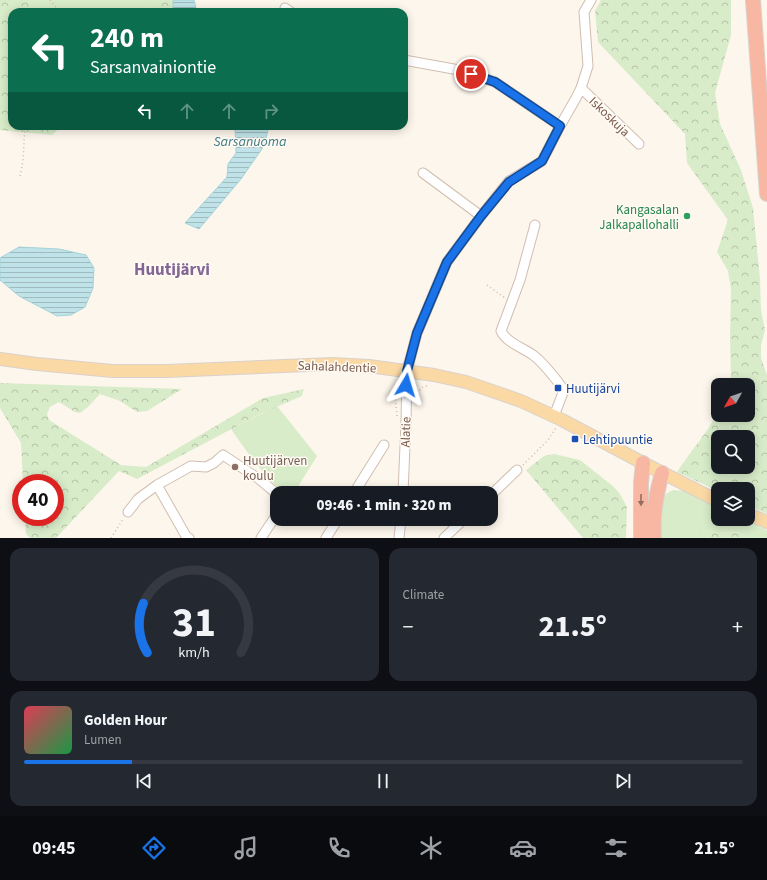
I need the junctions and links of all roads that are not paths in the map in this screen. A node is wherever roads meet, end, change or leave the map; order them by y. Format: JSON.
{"nodes":[{"id":1,"x":591,"y":0,"type":"edge"},
{"id":2,"x":753,"y":0,"type":"edge"},
{"id":3,"x":408,"y":61,"type":"edge"},
{"id":4,"x":581,"y":88,"type":"junction"},
{"id":5,"x":560,"y":126,"type":"junction"},
{"id":6,"x":639,"y":144,"type":"dead end"},
{"id":7,"x":423,"y":173,"type":"dead end"},
{"id":8,"x":767,"y":194,"type":"edge"},
{"id":9,"x":481,"y":216,"type":"junction"},
{"id":10,"x":535,"y":225,"type":"dead end"},
{"id":11,"x":0,"y":359,"type":"edge"},
{"id":12,"x":407,"y":371,"type":"junction"},
{"id":13,"x":558,"y":418,"type":"junction"},
{"id":14,"x":384,"y":445,"type":"dead end"},
{"id":15,"x":642,"y":463,"type":"junction"},
{"id":16,"x":518,"y":470,"type":"road end"},
{"id":17,"x":662,"y":473,"type":"junction"},
{"id":18,"x":157,"y":485,"type":"junction"},
{"id":19,"x":358,"y":486,"type":"edge"},
{"id":20,"x":402,"y":486,"type":"edge"},
{"id":21,"x":270,"y":488,"type":"edge"},
{"id":22,"x":498,"y":489,"type":"edge"},
{"id":23,"x":711,"y":498,"type":"edge"},
{"id":24,"x":128,"y":512,"type":"road end"},
{"id":25,"x":755,"y":517,"type":"edge"},
{"id":26,"x":765,"y":521,"type":"edge"},
{"id":27,"x":270,"y":524,"type":"edge"},
{"id":28,"x":334,"y":526,"type":"edge"},
{"id":29,"x":400,"y":526,"type":"edge"},
{"id":30,"x":457,"y":526,"type":"edge"},
{"id":31,"x":189,"y":538,"type":"edge"},
{"id":32,"x":261,"y":538,"type":"edge"},
{"id":33,"x":326,"y":538,"type":"edge"},
{"id":34,"x":399,"y":538,"type":"edge"},
{"id":35,"x":444,"y":538,"type":"edge"},
{"id":36,"x":642,"y":538,"type":"edge"},
{"id":37,"x":654,"y":538,"type":"edge"}],
"edges":[{"from":1,"to":4,"type":"street","name":"Alatie"},
{"from":2,"to":8,"type":"highway"},
{"from":3,"to":5,"type":"street"},
{"from":4,"to":5,"type":"street","name":"Alatie"},
{"from":4,"to":6,"type":"street","name":"Iskoskuja"},
{"from":5,"to":9,"type":"street","name":"Alatie"},
{"from":7,"to":9,"type":"street"},
{"from":9,"to":12,"type":"street","name":"Alatie"},
{"from":10,"to":13,"type":"street"},
{"from":11,"to":12,"type":"main road","name":"Sahalahdentie"},
{"from":12,"to":13,"type":"main road","name":"Sahalahdentie"},
{"from":12,"to":20,"type":"street","name":"Alatie"},
{"from":13,"to":15,"type":"main road","name":"Sahalahdentie"},
{"from":14,"to":19,"type":"street"},
{"from":15,"to":17,"type":"main road","name":"Sahalahdentie"},
{"from":15,"to":36,"type":"highway","one_way":true},
{"from":16,"to":22,"type":"street"},
{"from":17,"to":23,"type":"main road","name":"Sahalahdentie"},
{"from":17,"to":37,"type":"highway"},
{"from":18,"to":21,"type":"street"},
{"from":18,"to":24,"type":"street"},
{"from":18,"to":31,"type":"street"},
{"from":25,"to":26,"type":"main road"},
{"from":27,"to":32,"type":"street"},
{"from":28,"to":33,"type":"street"},
{"from":29,"to":34,"type":"street"},
{"from":30,"to":35,"type":"street"}]}
